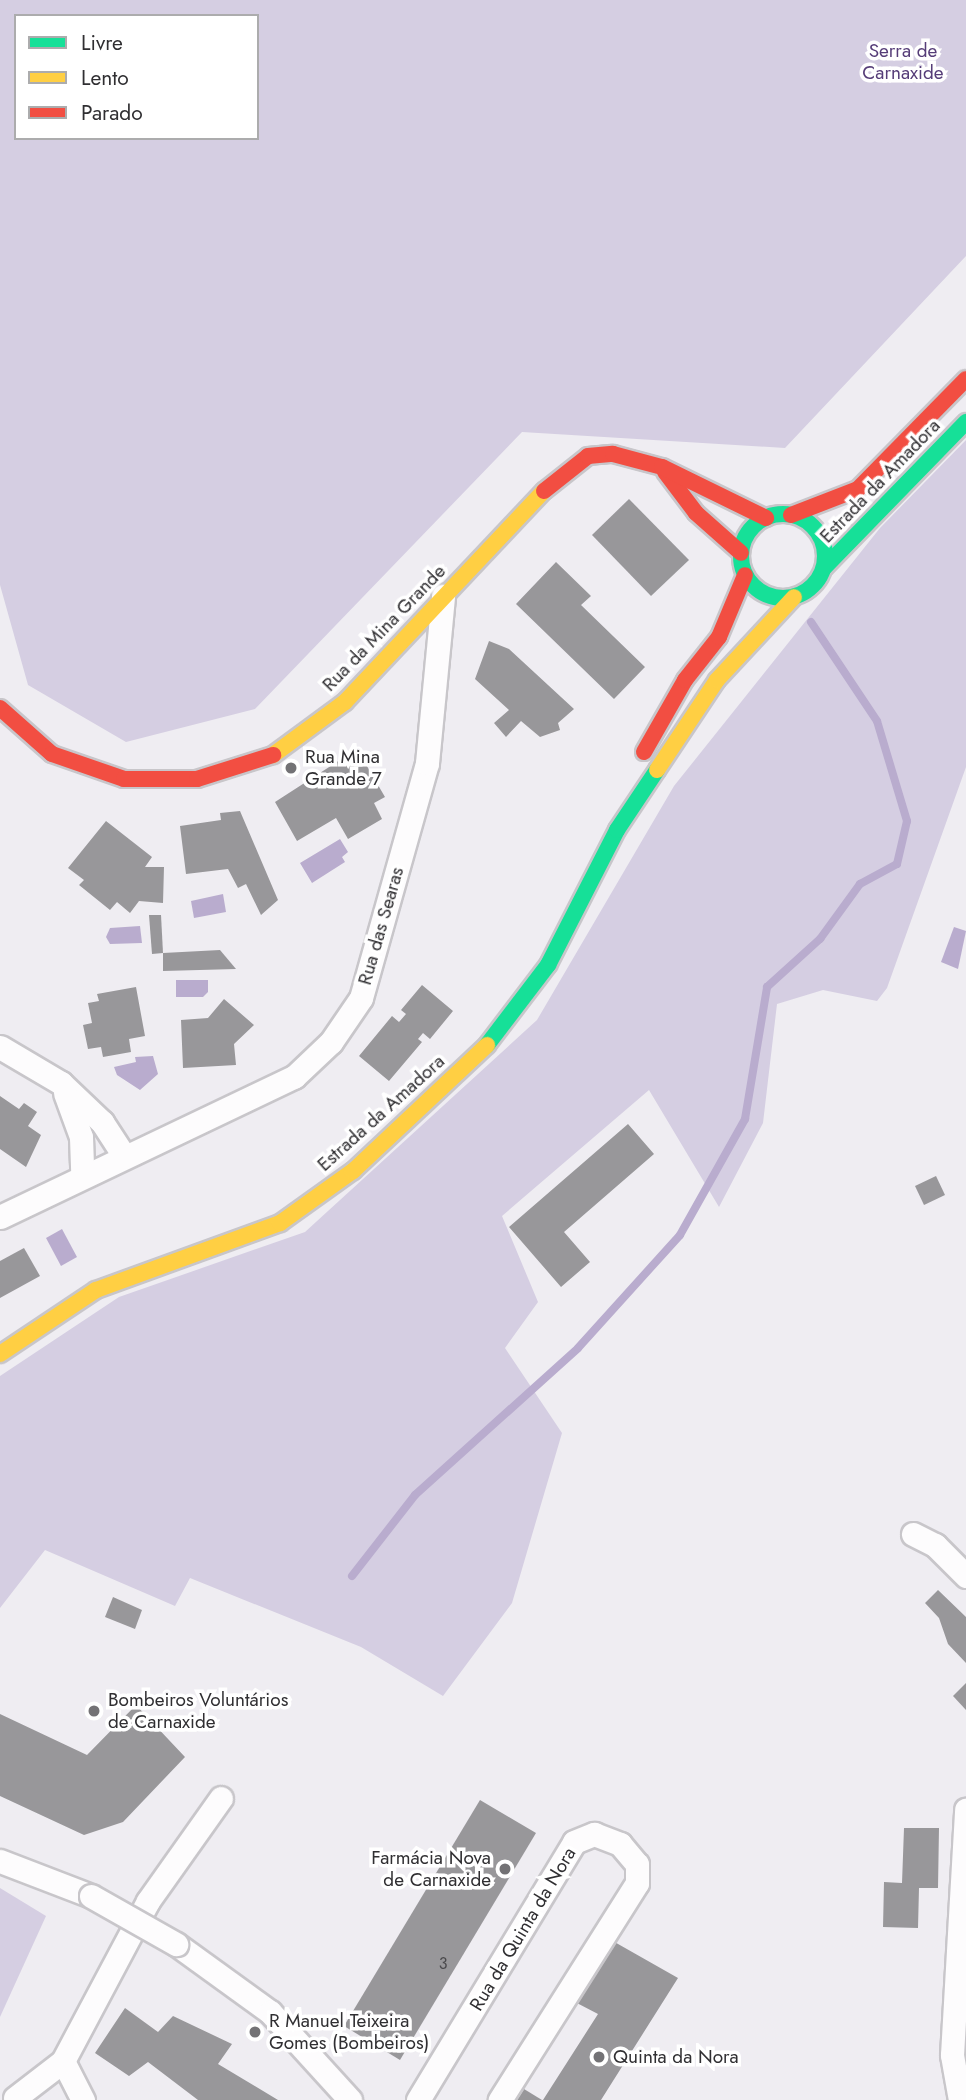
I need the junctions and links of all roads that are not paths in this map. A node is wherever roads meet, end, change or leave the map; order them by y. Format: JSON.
{"nodes":[{"id":1,"x":966,"y":379,"type":"edge"},
{"id":2,"x":966,"y":422,"type":"edge"},
{"id":3,"x":662,"y":467,"type":"junction"},
{"id":4,"x":791,"y":515,"type":"junction"},
{"id":5,"x":766,"y":518,"type":"junction"},
{"id":6,"x":741,"y":554,"type":"junction"},
{"id":7,"x":824,"y":568,"type":"junction"},
{"id":8,"x":745,"y":575,"type":"junction"},
{"id":9,"x":443,"y":596,"type":"junction"},
{"id":10,"x":794,"y":597,"type":"junction"},
{"id":11,"x":0,"y":708,"type":"edge"},
{"id":12,"x":617,"y":830,"type":"junction"},
{"id":13,"x":0,"y":1047,"type":"edge"},
{"id":14,"x":61,"y":1083,"type":"junction"},
{"id":15,"x":123,"y":1154,"type":"junction"},
{"id":16,"x":82,"y":1174,"type":"junction"},
{"id":17,"x":0,"y":1217,"type":"edge"},
{"id":18,"x":0,"y":1354,"type":"edge"},
{"id":19,"x":913,"y":1534,"type":"dead end"},
{"id":20,"x":966,"y":1576,"type":"edge"},
{"id":21,"x":222,"y":1798,"type":"dead end"},
{"id":22,"x":966,"y":1809,"type":"edge"},
{"id":23,"x":0,"y":1861,"type":"edge"},
{"id":24,"x":63,"y":2061,"type":"junction"},
{"id":25,"x":961,"y":2096,"type":"edge"},
{"id":26,"x":12,"y":2098,"type":"edge"},
{"id":27,"x":83,"y":2100,"type":"edge"},
{"id":28,"x":350,"y":2100,"type":"edge"},
{"id":29,"x":418,"y":2100,"type":"edge"},
{"id":30,"x":500,"y":2100,"type":"edge"}],
"edges":[{"from":1,"to":4,"type":"street","name":"Estrada da Amadora"},
{"from":2,"to":7,"type":"street","name":"Estrada da Amadora"},
{"from":3,"to":5,"type":"street","name":"Rua da Mina Grande"},
{"from":3,"to":6,"type":"street"},
{"from":3,"to":9,"type":"street","name":"Rua da Mina Grande"},
{"from":4,"to":5,"type":"street"},
{"from":4,"to":7,"type":"street"},
{"from":5,"to":6,"type":"street"},
{"from":6,"to":8,"type":"street"},
{"from":7,"to":10,"type":"street"},
{"from":8,"to":10,"type":"street"},
{"from":8,"to":12,"type":"street","name":"Estrada da Amadora"},
{"from":9,"to":11,"type":"street","name":"Rua da Mina Grande"},
{"from":9,"to":15,"type":"street","name":"Rua das Searas"},
{"from":10,"to":12,"type":"street","name":"Estrada da Amadora"},
{"from":12,"to":18,"type":"street","name":"Estrada da Amadora"},
{"from":13,"to":14,"type":"street"},
{"from":14,"to":15,"type":"street"},
{"from":14,"to":16,"type":"street"},
{"from":15,"to":16,"type":"street","name":"Rua das Searas"},
{"from":16,"to":17,"type":"street","name":"Rua das Searas"},
{"from":19,"to":20,"type":"street"},
{"from":21,"to":24,"type":"street"},
{"from":22,"to":25,"type":"street"},
{"from":23,"to":28,"type":"street","bridge":true},
{"from":24,"to":26,"type":"street"},
{"from":24,"to":27,"type":"street"},
{"from":29,"to":30,"type":"street","name":"Rua da Quinta da Nora"}]}
